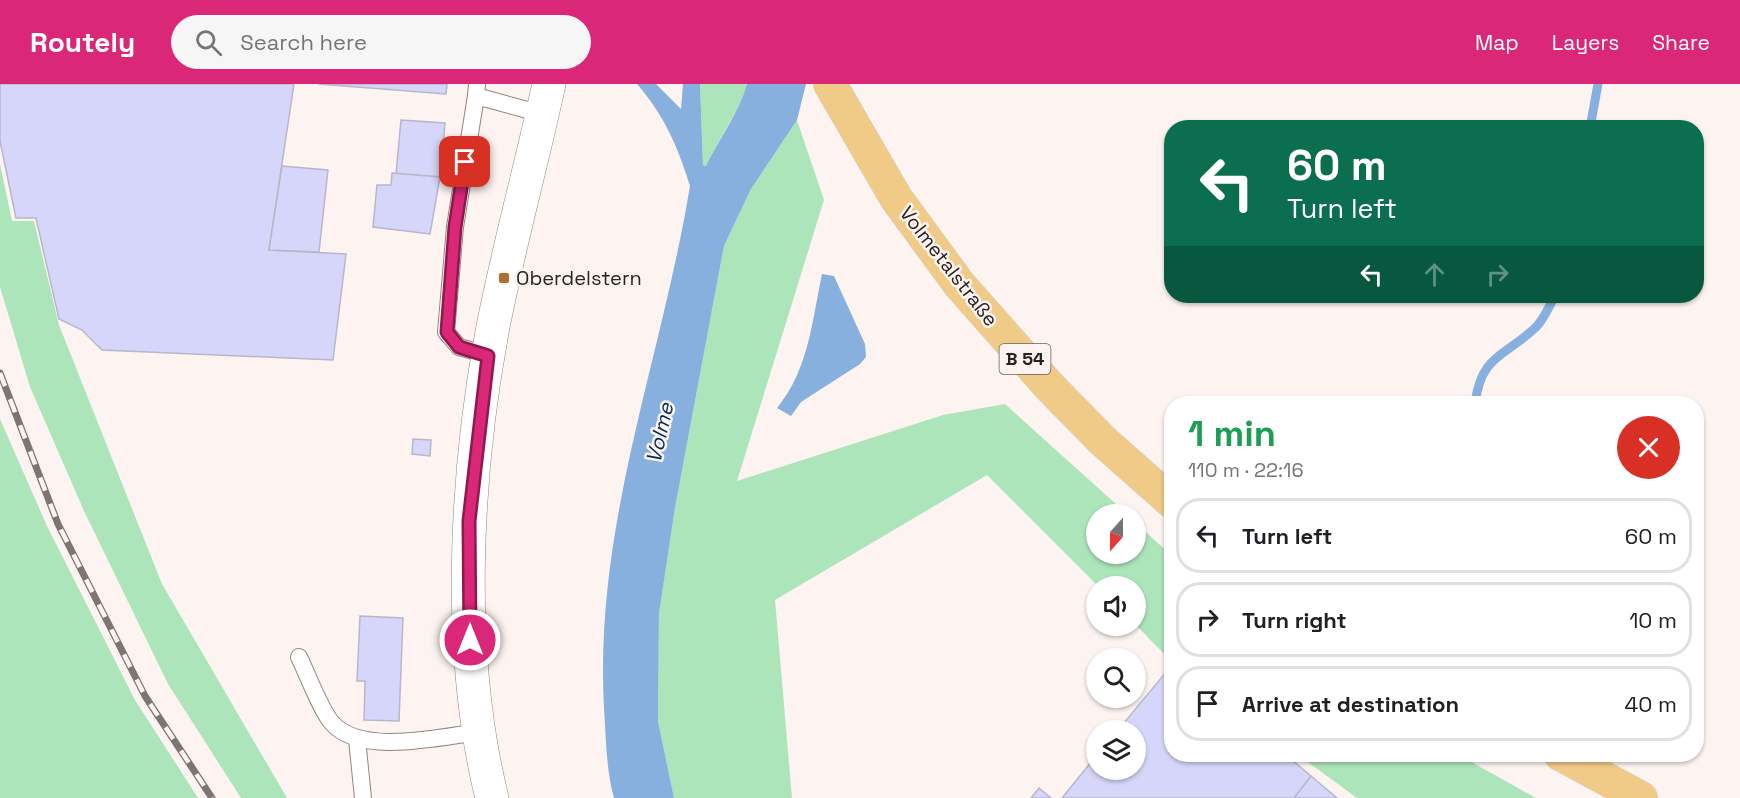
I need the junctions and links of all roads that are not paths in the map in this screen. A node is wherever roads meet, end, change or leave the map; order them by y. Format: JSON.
{"nodes":[{"id":1,"x":830,"y":84,"type":"edge"},
{"id":2,"x":476,"y":90,"type":"edge"},
{"id":3,"x":546,"y":99,"type":"edge"},
{"id":4,"x":488,"y":356,"type":"junction"},
{"id":5,"x":1164,"y":495,"type":"edge"},
{"id":6,"x":299,"y":657,"type":"dead end"},
{"id":7,"x":479,"y":732,"type":"junction"},
{"id":8,"x":357,"y":739,"type":"junction"},
{"id":9,"x":1575,"y":762,"type":"edge"},
{"id":10,"x":363,"y":798,"type":"edge"},
{"id":11,"x":492,"y":798,"type":"edge"},
{"id":12,"x":1641,"y":798,"type":"edge"}],
"edges":[{"from":1,"to":5,"type":"main road","name":"Volmetalstraße","number":"B 54"},
{"from":2,"to":3,"type":"lane"},
{"from":2,"to":4,"type":"lane"},
{"from":3,"to":4,"type":"street"},
{"from":4,"to":7,"type":"street"},
{"from":6,"to":8,"type":"lane"},
{"from":7,"to":8,"type":"lane"},
{"from":7,"to":11,"type":"street"},
{"from":8,"to":10,"type":"lane"},
{"from":9,"to":12,"type":"main road"}]}
